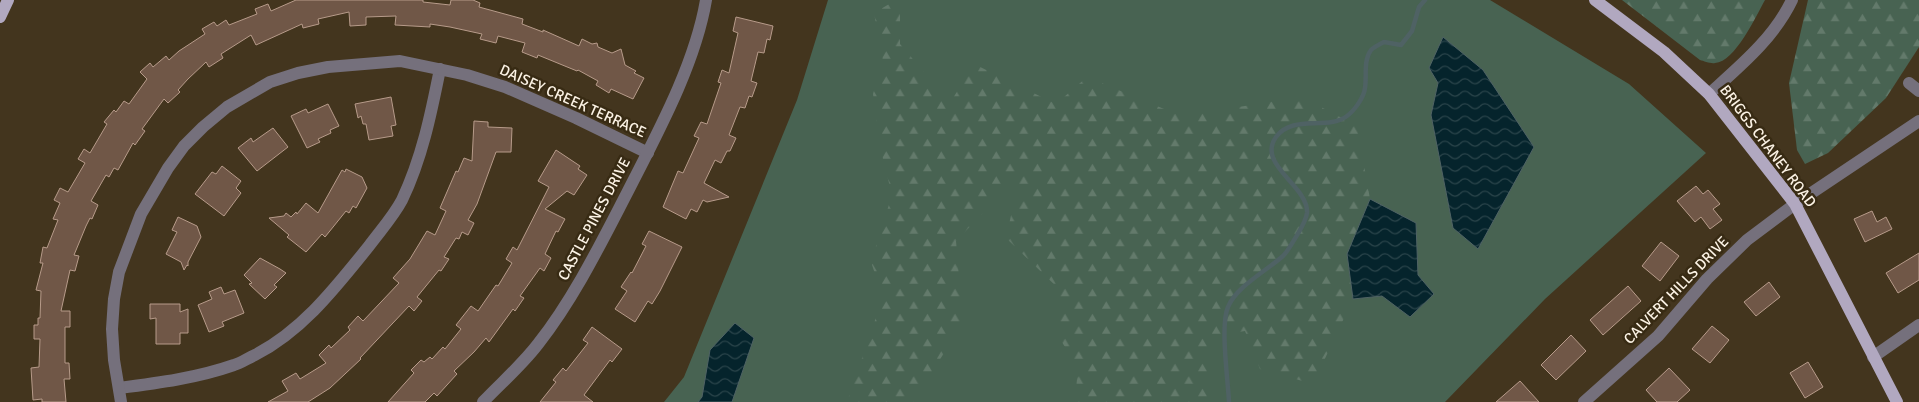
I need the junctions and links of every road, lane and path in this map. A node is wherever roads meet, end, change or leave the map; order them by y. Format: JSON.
{"nodes":[{"id":1,"x":8,"y":0,"type":"edge"},
{"id":2,"x":706,"y":0,"type":"edge"},
{"id":3,"x":1595,"y":0,"type":"edge"},
{"id":4,"x":1792,"y":0,"type":"edge"},
{"id":5,"x":0,"y":17,"type":"edge"},
{"id":6,"x":440,"y":69,"type":"junction"},
{"id":7,"x":1709,"y":94,"type":"junction"},
{"id":8,"x":1919,"y":121,"type":"edge"},
{"id":9,"x":648,"y":153,"type":"junction"},
{"id":10,"x":1795,"y":204,"type":"junction"},
{"id":11,"x":1919,"y":325,"type":"edge"},
{"id":12,"x":1873,"y":357,"type":"junction"},
{"id":13,"x":119,"y":388,"type":"junction"},
{"id":14,"x":1893,"y":400,"type":"edge"},
{"id":15,"x":122,"y":402,"type":"edge"},
{"id":16,"x":483,"y":402,"type":"edge"},
{"id":17,"x":1584,"y":402,"type":"edge"}],
"edges":[{"from":1,"to":5,"type":"main road"},
{"from":2,"to":9,"type":"street","name":"CASTLE PINES DRIVE"},
{"from":3,"to":7,"type":"main road","name":"BRIGGS CHANEY ROAD"},
{"from":4,"to":7,"type":"street"},
{"from":6,"to":9,"type":"street","name":"DAISEY CREEK TERRACE"},
{"from":6,"to":13,"type":"street"},
{"from":6,"to":13,"type":"street","name":"DAISEY CREEK TERRACE"},
{"from":7,"to":10,"type":"main road","name":"BRIGGS CHANEY ROAD"},
{"from":8,"to":10,"type":"street","name":"CALVERT HILLS DRIVE"},
{"from":9,"to":16,"type":"street","name":"CASTLE PINES DRIVE"},
{"from":10,"to":12,"type":"main road","name":"BRIGGS CHANEY ROAD"},
{"from":10,"to":17,"type":"street","name":"CALVERT HILLS DRIVE"},
{"from":11,"to":12,"type":"street"},
{"from":12,"to":14,"type":"main road","name":"BRIGGS CHANEY ROAD"},
{"from":13,"to":15,"type":"street","name":"DAISEY CREEK TERRACE"}]}
